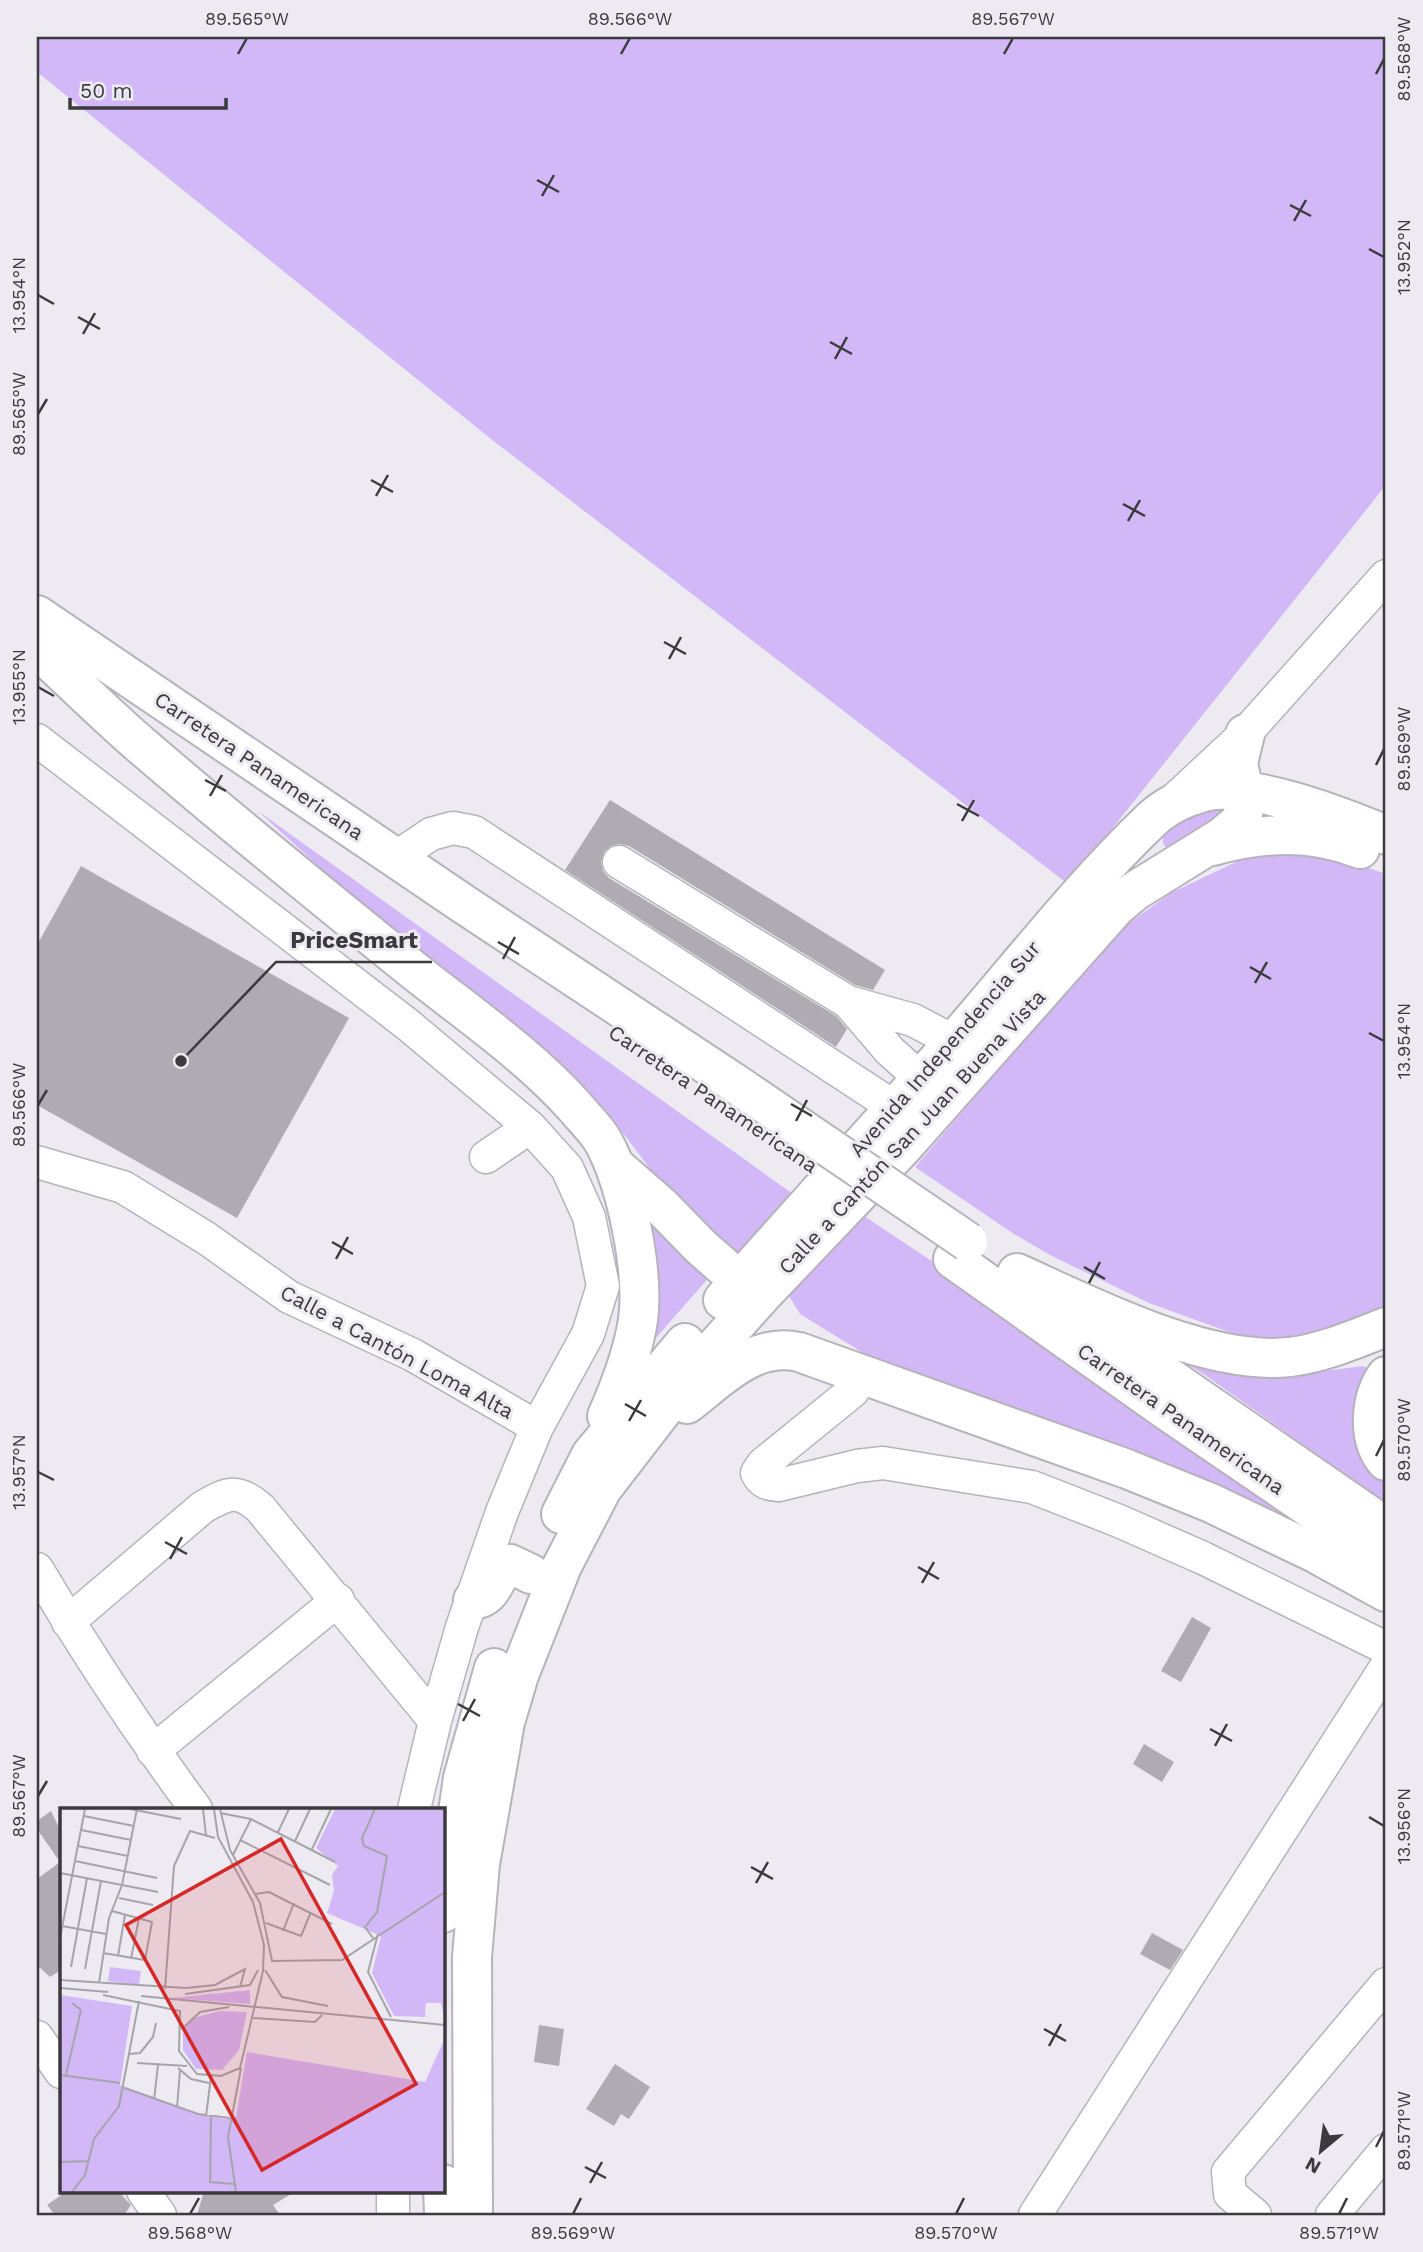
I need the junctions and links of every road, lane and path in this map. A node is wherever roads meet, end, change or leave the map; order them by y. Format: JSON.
{"nodes":[{"id":1,"x":1386,"y":576,"type":"edge"},
{"id":2,"x":37,"y":615,"type":"edge"},
{"id":3,"x":37,"y":643,"type":"edge"},
{"id":4,"x":37,"y":649,"type":"edge"},
{"id":5,"x":37,"y":740,"type":"edge"},
{"id":6,"x":1252,"y":772,"type":"junction"},
{"id":7,"x":1151,"y":821,"type":"junction"},
{"id":8,"x":1386,"y":835,"type":"edge"},
{"id":9,"x":1190,"y":857,"type":"junction"},
{"id":10,"x":395,"y":858,"type":"junction"},
{"id":11,"x":1386,"y":860,"type":"edge"},
{"id":12,"x":620,"y":862,"type":"dead end"},
{"id":13,"x":848,"y":1002,"type":"junction"},
{"id":14,"x":953,"y":1041,"type":"junction"},
{"id":15,"x":921,"y":1079,"type":"junction"},
{"id":16,"x":728,"y":1094,"type":"junction"},
{"id":17,"x":894,"y":1107,"type":"junction"},
{"id":18,"x":530,"y":1128,"type":"junction"},
{"id":19,"x":486,"y":1157,"type":"dead end"},
{"id":20,"x":37,"y":1162,"type":"edge"},
{"id":21,"x":614,"y":1165,"type":"junction"},
{"id":22,"x":961,"y":1251,"type":"junction"},
{"id":23,"x":1017,"y":1273,"type":"junction"},
{"id":24,"x":762,"y":1277,"type":"junction"},
{"id":25,"x":1386,"y":1327,"type":"edge"},
{"id":26,"x":862,"y":1373,"type":"junction"},
{"id":27,"x":1386,"y":1376,"type":"edge"},
{"id":28,"x":913,"y":1393,"type":"junction"},
{"id":29,"x":537,"y":1427,"type":"junction"},
{"id":30,"x":641,"y":1438,"type":"junction"},
{"id":31,"x":591,"y":1455,"type":"junction"},
{"id":32,"x":1386,"y":1461,"type":"edge"},
{"id":33,"x":1386,"y":1527,"type":"edge"},
{"id":34,"x":1386,"y":1560,"type":"edge"},
{"id":35,"x":37,"y":1569,"type":"edge"},
{"id":36,"x":531,"y":1574,"type":"junction"},
{"id":37,"x":1386,"y":1592,"type":"edge"},
{"id":38,"x":473,"y":1600,"type":"junction"},
{"id":39,"x":338,"y":1601,"type":"junction"},
{"id":40,"x":68,"y":1622,"type":"junction"},
{"id":41,"x":1386,"y":1648,"type":"edge"},
{"id":42,"x":1386,"y":1667,"type":"edge"},
{"id":43,"x":435,"y":1721,"type":"junction"},
{"id":44,"x":153,"y":1751,"type":"junction"},
{"id":45,"x":195,"y":1808,"type":"edge"},
{"id":46,"x":414,"y":1808,"type":"edge"},
{"id":47,"x":444,"y":1906,"type":"edge"},
{"id":48,"x":1386,"y":1984,"type":"edge"},
{"id":49,"x":37,"y":2037,"type":"edge"},
{"id":50,"x":60,"y":2072,"type":"edge"},
{"id":51,"x":1386,"y":2150,"type":"edge"},
{"id":52,"x":144,"y":2192,"type":"edge"},
{"id":53,"x":393,"y":2192,"type":"edge"},
{"id":54,"x":443,"y":2192,"type":"edge"},
{"id":55,"x":160,"y":2215,"type":"edge"},
{"id":56,"x":393,"y":2215,"type":"edge"},
{"id":57,"x":444,"y":2215,"type":"edge"},
{"id":58,"x":473,"y":2215,"type":"edge"},
{"id":59,"x":1035,"y":2215,"type":"edge"},
{"id":60,"x":1255,"y":2215,"type":"edge"},
{"id":61,"x":1332,"y":2215,"type":"edge"}],
"edges":[{"from":1,"to":6,"type":"street"},
{"from":2,"to":10,"type":"highway","name":"Carretera Panamericana"},
{"from":3,"to":16,"type":"highway","name":"Carretera Panamericana"},
{"from":4,"to":21,"type":"highway"},
{"from":5,"to":18,"type":"street"},
{"from":6,"to":7,"type":"street","name":"Avenida Independencia Sur"},
{"from":6,"to":7,"type":"highway"},
{"from":6,"to":8,"type":"highway"},
{"from":6,"to":9,"type":"highway"},
{"from":7,"to":9,"type":"highway"},
{"from":7,"to":14,"type":"highway","name":"Avenida Independencia Sur"},
{"from":9,"to":11,"type":"highway"},
{"from":9,"to":24,"type":"highway","name":"Calle a Cantón San Juan Buena Vista"},
{"from":10,"to":16,"type":"highway","name":"Carretera Panamericana"},
{"from":10,"to":17,"type":"street"},
{"from":12,"to":13,"type":"street"},
{"from":13,"to":14,"type":"street"},
{"from":13,"to":15,"type":"street"},
{"from":14,"to":15,"type":"highway","name":"Avenida Independencia Sur"},
{"from":15,"to":17,"type":"highway","name":"Avenida Independencia Sur"},
{"from":16,"to":22,"type":"highway","name":"Carretera Panamericana","bridge":true},
{"from":17,"to":24,"type":"highway","name":"Avenida Independencia Sur"},
{"from":18,"to":19,"type":"street"},
{"from":18,"to":29,"type":"street"},
{"from":20,"to":29,"type":"street","name":"Calle a Cantón Loma Alta"},
{"from":21,"to":24,"type":"highway"},
{"from":21,"to":31,"type":"highway"},
{"from":22,"to":23,"type":"highway","name":"Carretera Panamericana"},
{"from":22,"to":34,"type":"highway","name":"Carretera Panamericana"},
{"from":23,"to":25,"type":"highway"},
{"from":23,"to":33,"type":"highway","name":"Carretera Panamericana"},
{"from":24,"to":28,"type":"highway"},
{"from":24,"to":30,"type":"highway","name":"Calle a Cantón San Juan Buena Vista"},
{"from":24,"to":31,"type":"highway","name":"Avenida Independencia Sur"},
{"from":26,"to":28,"type":"highway"},
{"from":26,"to":30,"type":"highway"},
{"from":26,"to":41,"type":"street"},
{"from":27,"to":32,"type":"highway"},
{"from":28,"to":37,"type":"highway"},
{"from":29,"to":38,"type":"street"},
{"from":30,"to":58,"type":"highway"},
{"from":31,"to":36,"type":"highway","name":"Avenida Independencia Sur"},
{"from":35,"to":40,"type":"street"},
{"from":36,"to":38,"type":"highway"},
{"from":36,"to":47,"type":"highway","name":"Avenida Independencia Sur"},
{"from":38,"to":43,"type":"street"},
{"from":39,"to":40,"type":"street"},
{"from":39,"to":43,"type":"street"},
{"from":39,"to":44,"type":"street"},
{"from":40,"to":44,"type":"street"},
{"from":42,"to":59,"type":"street"},
{"from":43,"to":46,"type":"street"},
{"from":44,"to":45,"type":"street"},
{"from":48,"to":60,"type":"street"},
{"from":49,"to":50,"type":"street"},
{"from":51,"to":61,"type":"street"},
{"from":52,"to":55,"type":"street"},
{"from":53,"to":56,"type":"street"},
{"from":54,"to":57,"type":"highway"}]}
